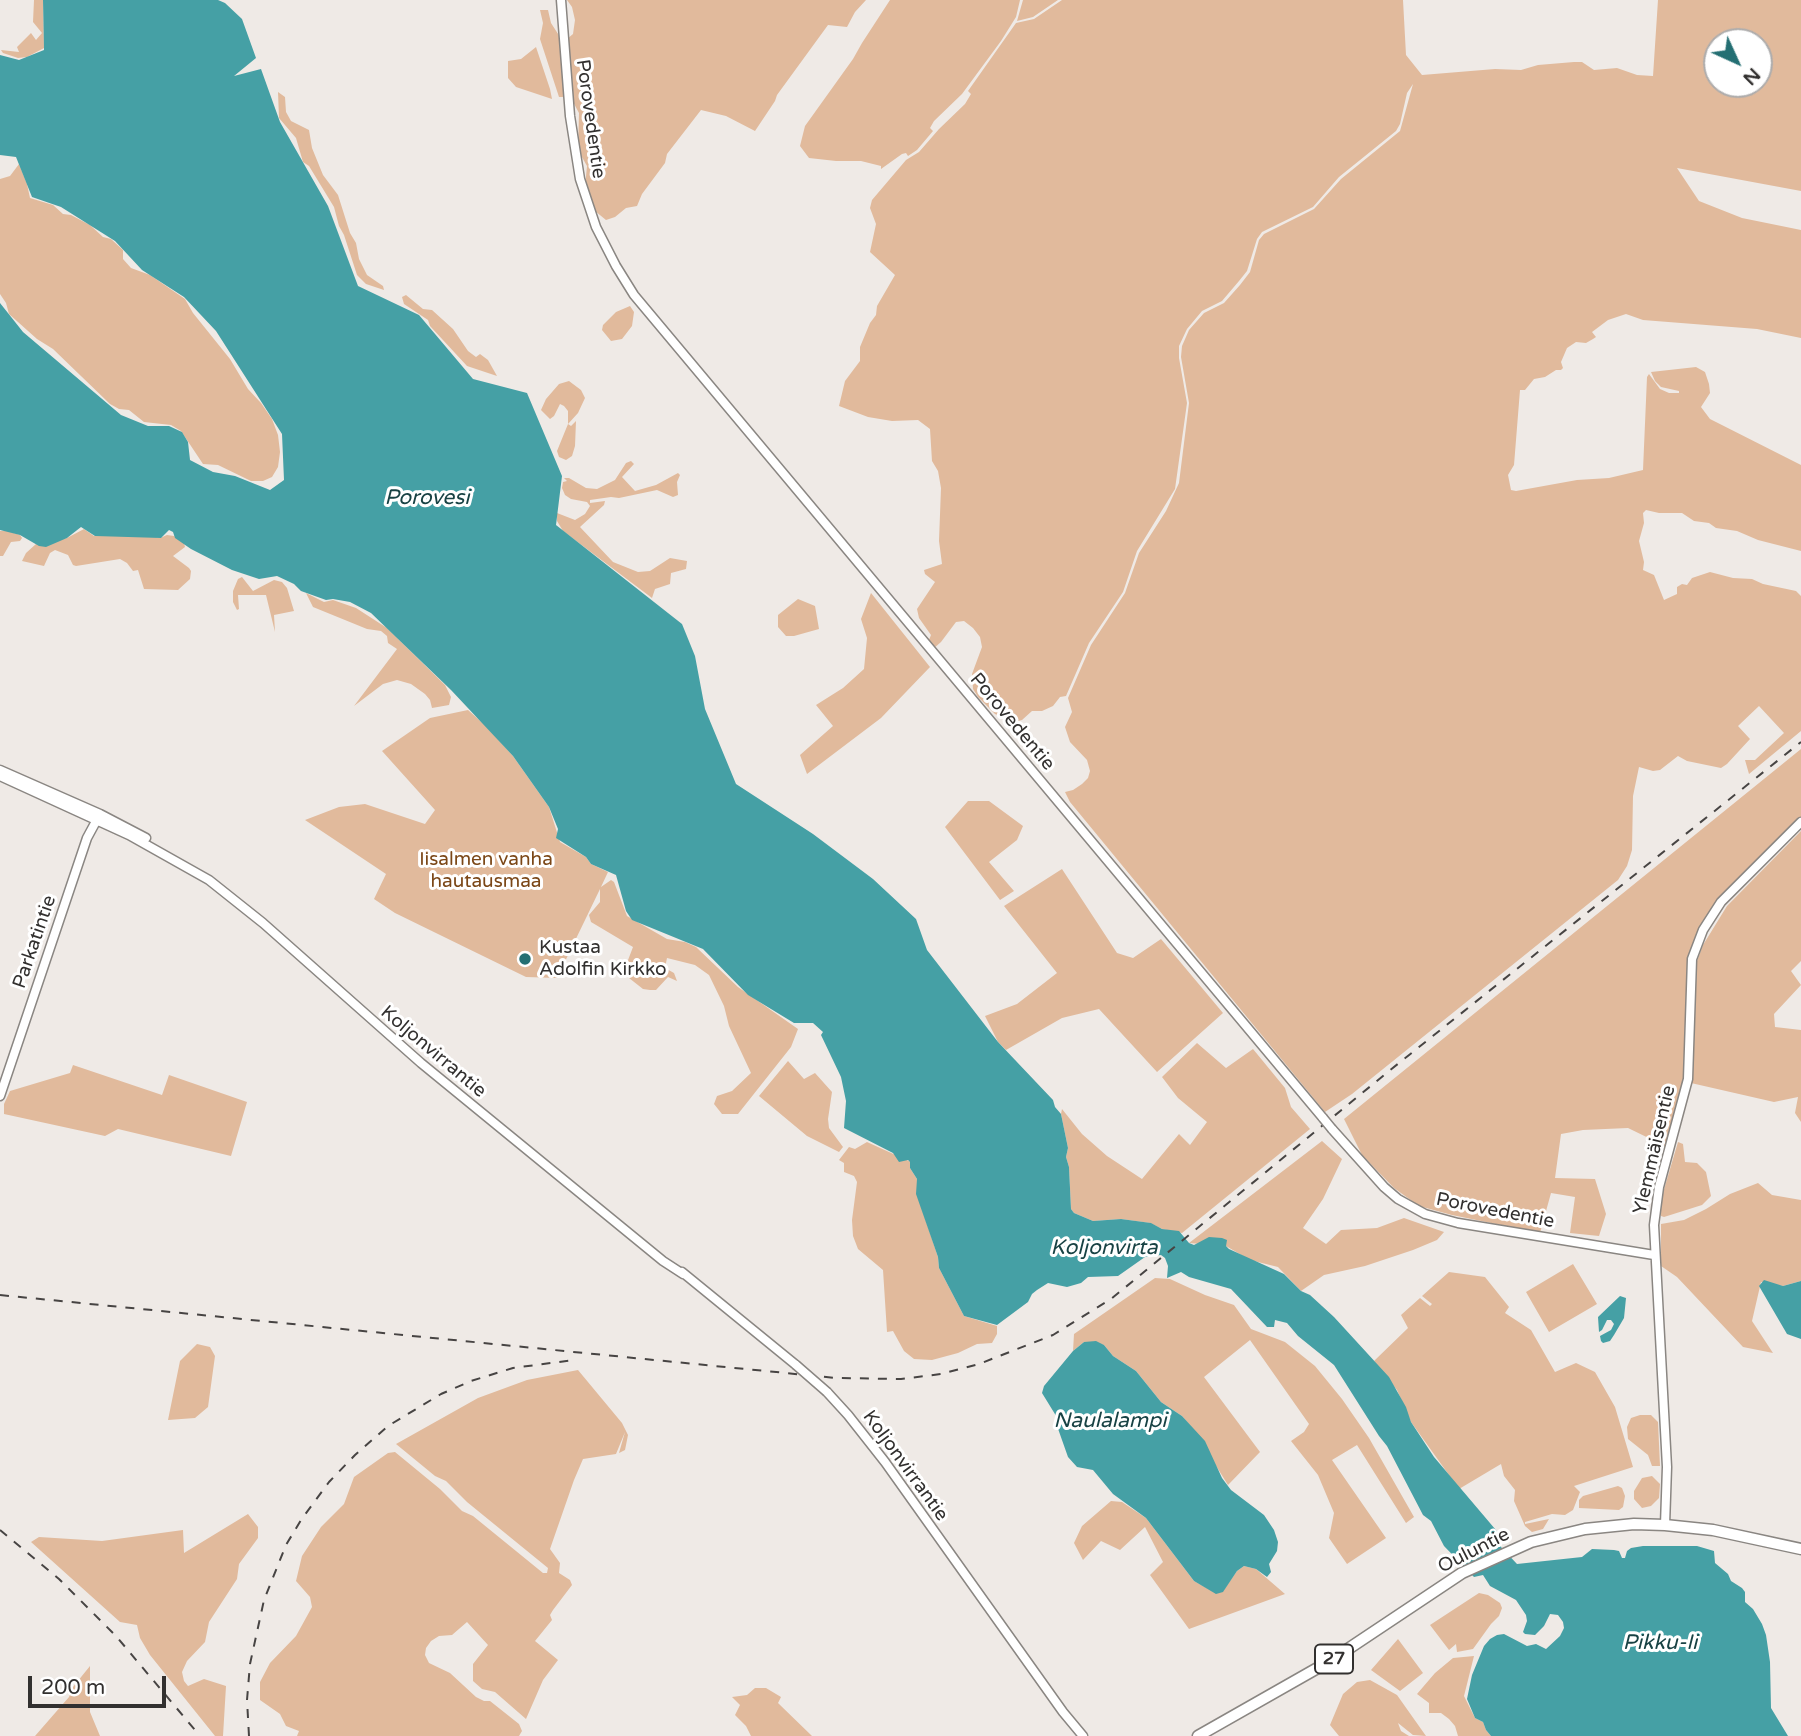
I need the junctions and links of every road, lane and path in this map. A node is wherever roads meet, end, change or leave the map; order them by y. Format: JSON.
{"nodes":[{"id":1,"x":561,"y":0,"type":"edge"},
{"id":2,"x":0,"y":770,"type":"edge"},
{"id":3,"x":0,"y":776,"type":"edge"},
{"id":4,"x":94,"y":815,"type":"junction"},
{"id":5,"x":1801,"y":822,"type":"edge"},
{"id":6,"x":0,"y":1096,"type":"edge"},
{"id":7,"x":1654,"y":1255,"type":"junction"},
{"id":8,"x":1665,"y":1525,"type":"junction"},
{"id":9,"x":1801,"y":1549,"type":"edge"},
{"id":10,"x":1062,"y":1712,"type":"junction"},
{"id":11,"x":1077,"y":1736,"type":"edge"},
{"id":12,"x":1083,"y":1736,"type":"edge"},
{"id":13,"x":1199,"y":1736,"type":"edge"}],
"edges":[{"from":1,"to":7,"type":"street","name":"Porovedentie","bridge":true},
{"from":2,"to":4,"type":"street","name":"Koljonvirrantie"},
{"from":3,"to":4,"type":"street","name":"Koljonvirrantie"},
{"from":4,"to":6,"type":"street","name":"Parkatintie"},
{"from":4,"to":10,"type":"street","name":"Koljonvirrantie","bridge":true},
{"from":5,"to":7,"type":"street","name":"Ylemmäisentie"},
{"from":7,"to":8,"type":"street","name":"Ylemmäisentie"},
{"from":8,"to":9,"type":"highway","name":"Ouluntie","number":"27"},
{"from":8,"to":13,"type":"highway","name":"Ouluntie","number":"27"},
{"from":10,"to":11,"type":"street","name":"Koljonvirrantie"},
{"from":10,"to":12,"type":"street","name":"Koljonvirrantie"}]}
